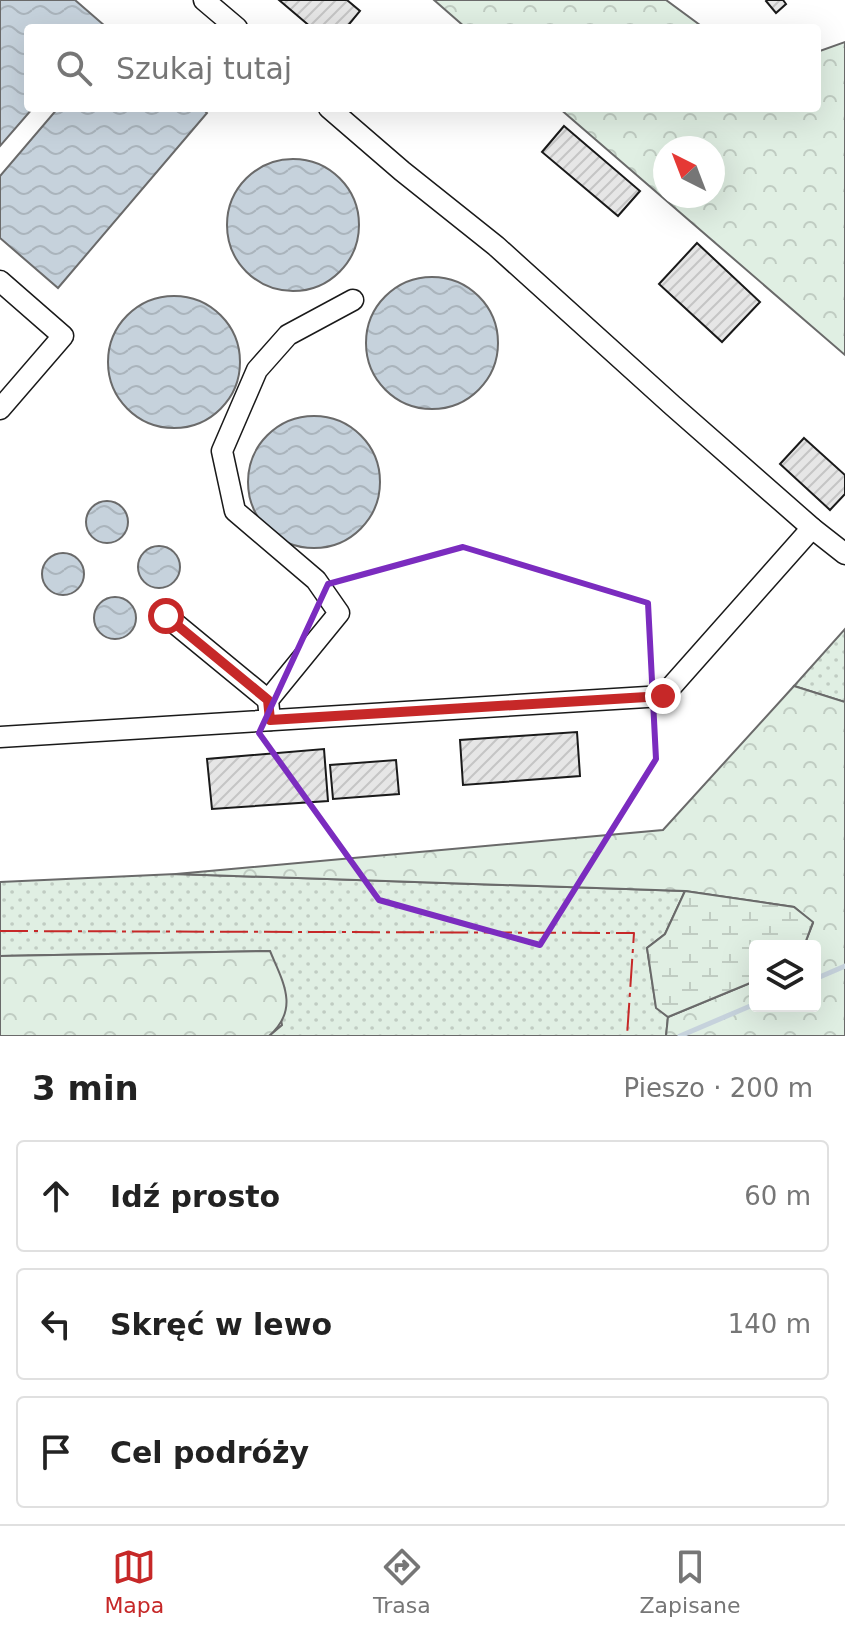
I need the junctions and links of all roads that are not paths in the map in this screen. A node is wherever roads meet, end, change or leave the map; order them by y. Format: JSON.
{"nodes":[{"id":1,"x":204,"y":0,"type":"edge"},
{"id":2,"x":232,"y":24,"type":"edge"},
{"id":3,"x":334,"y":112,"type":"edge"},
{"id":4,"x":0,"y":281,"type":"edge"},
{"id":5,"x":353,"y":300,"type":"dead end"},
{"id":6,"x":0,"y":409,"type":"edge"},
{"id":7,"x":812,"y":528,"type":"junction"},
{"id":8,"x":845,"y":554,"type":"edge"},
{"id":9,"x":166,"y":616,"type":"dead end"},
{"id":10,"x":269,"y":710,"type":"junction"},
{"id":11,"x":0,"y":737,"type":"edge"}],
"edges":[{"from":1,"to":2,"type":"lane"},
{"from":3,"to":7,"type":"lane"},
{"from":4,"to":6,"type":"lane"},
{"from":5,"to":10,"type":"lane"},
{"from":7,"to":8,"type":"lane"},
{"from":7,"to":10,"type":"lane"},
{"from":9,"to":10,"type":"lane"},
{"from":10,"to":11,"type":"lane"}]}
